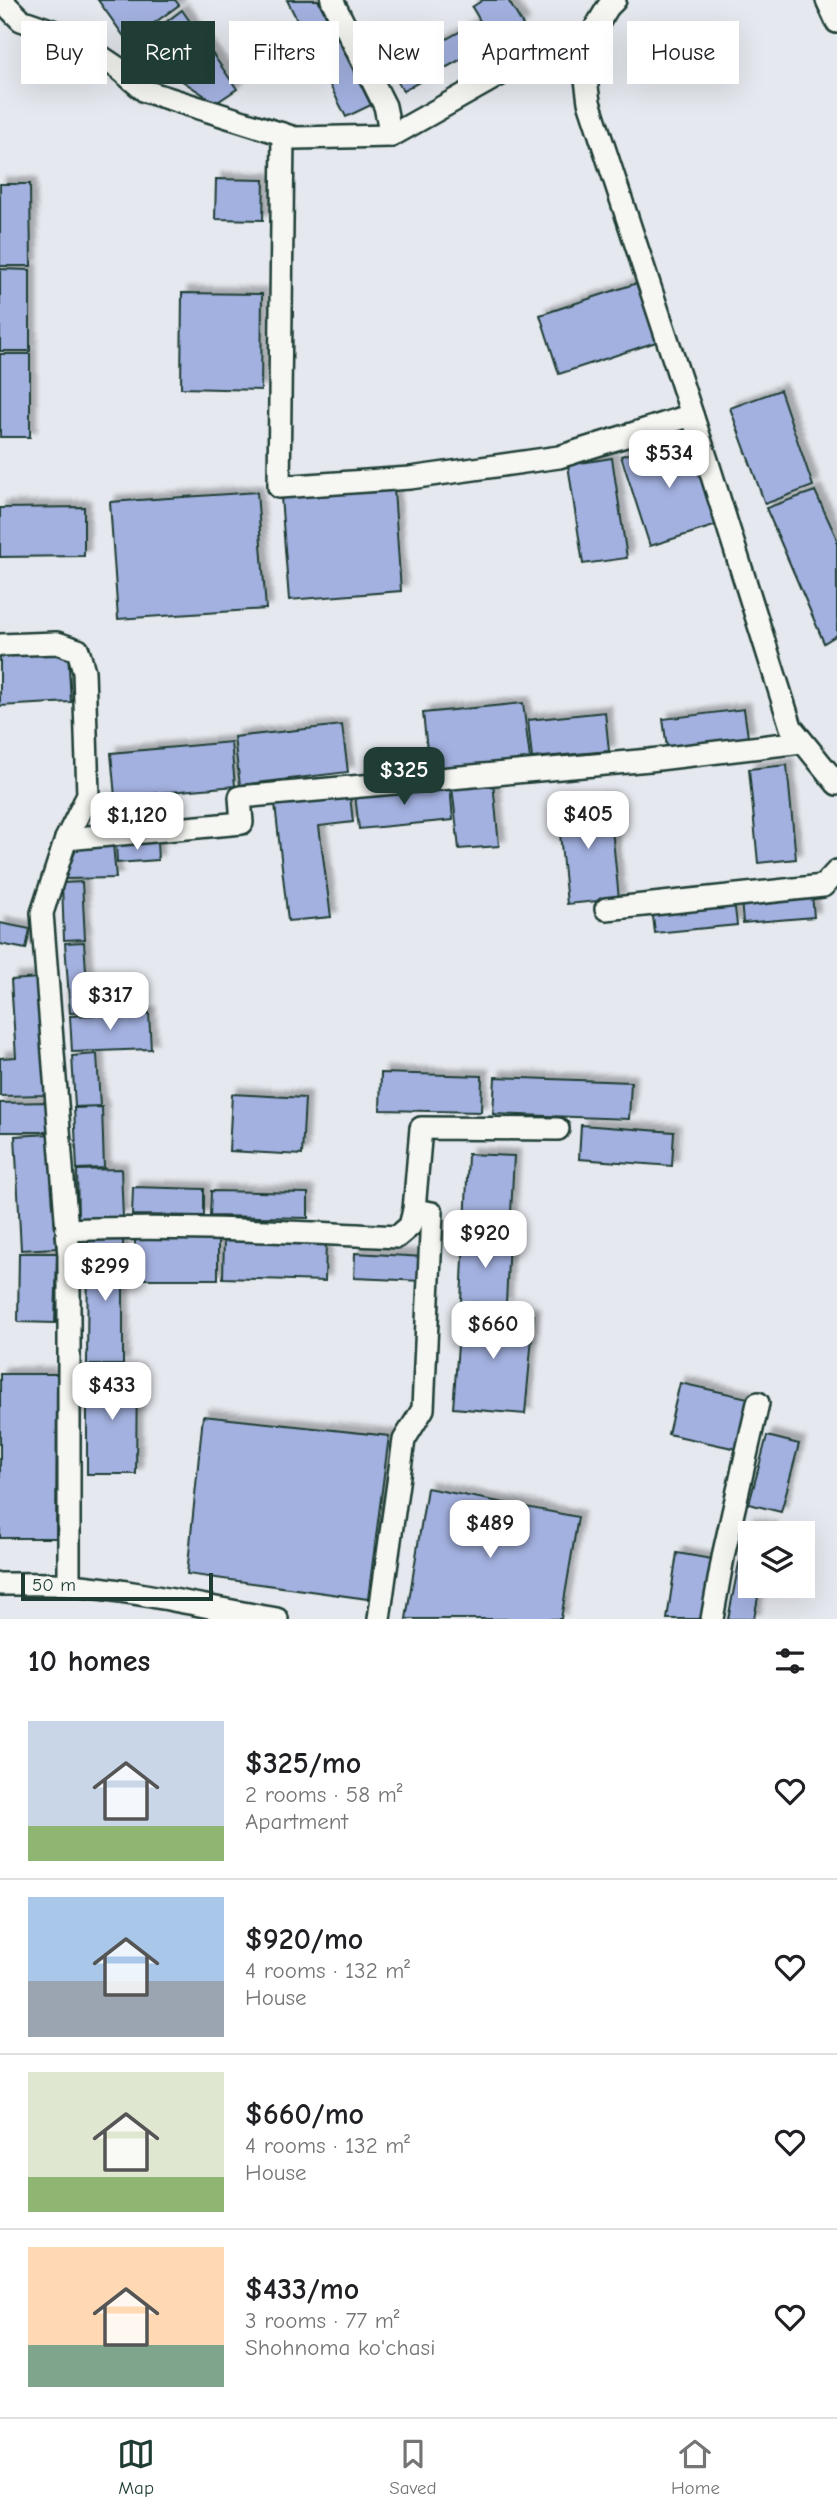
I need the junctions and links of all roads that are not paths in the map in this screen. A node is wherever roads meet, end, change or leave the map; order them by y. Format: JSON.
{"nodes":[{"id":1,"x":332,"y":0,"type":"edge"},
{"id":2,"x":615,"y":0,"type":"edge"},
{"id":3,"x":827,"y":0,"type":"edge"},
{"id":4,"x":1,"y":2,"type":"edge"},
{"id":5,"x":600,"y":21,"type":"edge"},
{"id":6,"x":837,"y":22,"type":"edge"},
{"id":7,"x":483,"y":84,"type":"edge"},
{"id":8,"x":587,"y":84,"type":"edge"},
{"id":9,"x":283,"y":134,"type":"junction"},
{"id":10,"x":391,"y":136,"type":"junction"},
{"id":11,"x":692,"y":415,"type":"junction"},
{"id":12,"x":0,"y":645,"type":"edge"},
{"id":13,"x":802,"y":742,"type":"junction"},
{"id":14,"x":837,"y":784,"type":"edge"},
{"id":15,"x":66,"y":839,"type":"junction"},
{"id":16,"x":837,"y":871,"type":"edge"},
{"id":17,"x":606,"y":909,"type":"dead end"},
{"id":18,"x":558,"y":1129,"type":"dead end"},
{"id":19,"x":414,"y":1210,"type":"junction"},
{"id":20,"x":67,"y":1230,"type":"junction"},
{"id":21,"x":758,"y":1403,"type":"dead end"},
{"id":22,"x":0,"y":1584,"type":"edge"},
{"id":23,"x":69,"y":1585,"type":"junction"},
{"id":24,"x":204,"y":1613,"type":"edge"},
{"id":25,"x":277,"y":1619,"type":"edge"},
{"id":26,"x":379,"y":1619,"type":"edge"},
{"id":27,"x":712,"y":1619,"type":"edge"}],
"edges":[{"from":1,"to":10,"type":"street"},
{"from":2,"to":5,"type":"street"},
{"from":3,"to":6,"type":"street"},
{"from":4,"to":9,"type":"street"},
{"from":7,"to":10,"type":"street"},
{"from":8,"to":11,"type":"street"},
{"from":9,"to":10,"type":"street"},
{"from":9,"to":11,"type":"street"},
{"from":11,"to":13,"type":"street"},
{"from":12,"to":15,"type":"street"},
{"from":13,"to":14,"type":"street"},
{"from":13,"to":15,"type":"street"},
{"from":15,"to":20,"type":"street"},
{"from":16,"to":17,"type":"street"},
{"from":18,"to":19,"type":"street"},
{"from":19,"to":20,"type":"street"},
{"from":19,"to":26,"type":"street"},
{"from":20,"to":23,"type":"street"},
{"from":21,"to":27,"type":"street"},
{"from":22,"to":23,"type":"street"},
{"from":23,"to":24,"type":"street"},
{"from":24,"to":25,"type":"street"}]}
